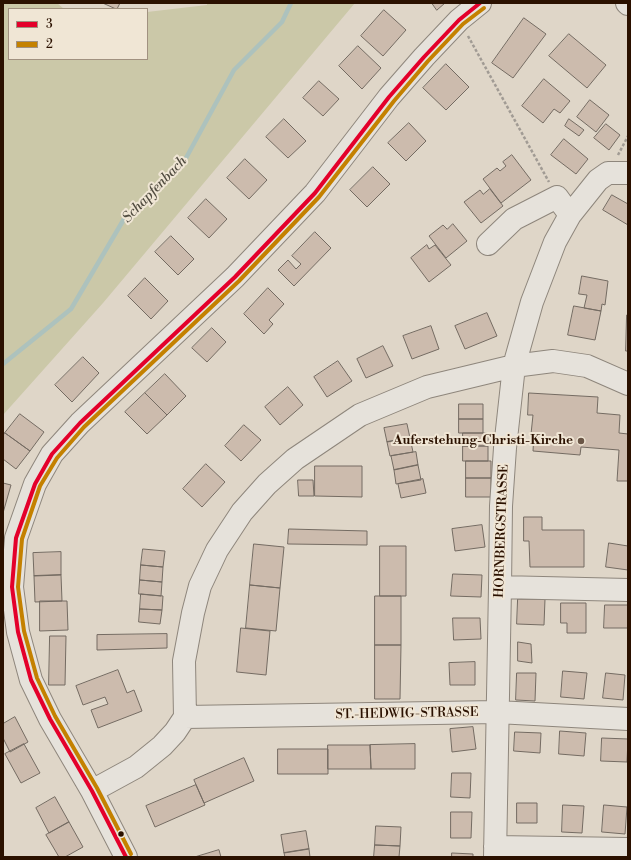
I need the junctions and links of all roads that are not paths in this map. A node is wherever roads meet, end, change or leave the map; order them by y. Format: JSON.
{"nodes":[{"id":1,"x":480,"y":3,"type":"edge"},
{"id":2,"x":628,"y":173,"type":"edge"},
{"id":3,"x":570,"y":216,"type":"junction"},
{"id":4,"x":488,"y":244,"type":"dead end"},
{"id":5,"x":514,"y":366,"type":"junction"},
{"id":6,"x":628,"y":384,"type":"edge"},
{"id":7,"x":500,"y":587,"type":"junction"},
{"id":8,"x":628,"y":590,"type":"edge"},
{"id":9,"x":497,"y":712,"type":"junction"},
{"id":10,"x":185,"y":718,"type":"junction"},
{"id":11,"x":628,"y":719,"type":"edge"},
{"id":12,"x":92,"y":791,"type":"junction"},
{"id":13,"x":628,"y":849,"type":"edge"},
{"id":14,"x":495,"y":852,"type":"edge"},
{"id":15,"x":126,"y":857,"type":"edge"}],
"edges":[{"from":1,"to":12,"type":"street"},
{"from":2,"to":3,"type":"street","name":"HORNBERGSTRASSE"},
{"from":3,"to":4,"type":"street"},
{"from":3,"to":5,"type":"street","name":"HORNBERGSTRASSE"},
{"from":5,"to":6,"type":"street"},
{"from":5,"to":7,"type":"street","name":"HORNBERGSTRASSE"},
{"from":5,"to":10,"type":"street"},
{"from":7,"to":8,"type":"street"},
{"from":7,"to":9,"type":"street","name":"HORNBERGSTRASSE"},
{"from":9,"to":10,"type":"street","name":"ST.-HEDWIG-STRASSE"},
{"from":9,"to":11,"type":"street","name":"ST.-HEDWIG-STRASSE"},
{"from":9,"to":14,"type":"street","name":"HORNBERGSTRASSE"},
{"from":10,"to":12,"type":"street"},
{"from":12,"to":15,"type":"street"},
{"from":13,"to":14,"type":"street"}]}
